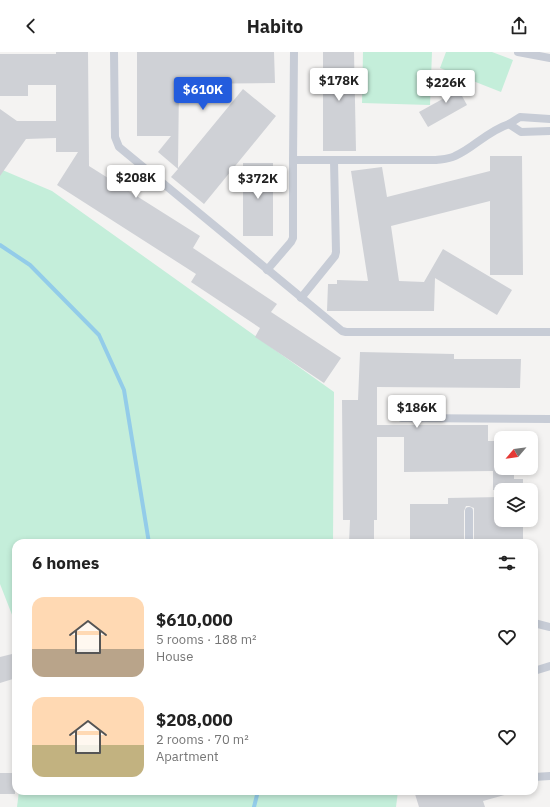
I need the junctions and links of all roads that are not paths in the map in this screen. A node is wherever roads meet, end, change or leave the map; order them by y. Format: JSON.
{"nodes":[{"id":1,"x":114,"y":52,"type":"edge"},
{"id":2,"x":294,"y":52,"type":"edge"},
{"id":3,"x":518,"y":52,"type":"edge"},
{"id":4,"x":550,"y":58,"type":"edge"},
{"id":5,"x":550,"y":119,"type":"edge"},
{"id":6,"x":509,"y":124,"type":"junction"},
{"id":7,"x":550,"y":131,"type":"edge"},
{"id":8,"x":293,"y":160,"type":"junction"},
{"id":9,"x":334,"y":160,"type":"junction"},
{"id":10,"x":267,"y":270,"type":"junction"},
{"id":11,"x":301,"y":298,"type":"junction"},
{"id":12,"x":550,"y":332,"type":"edge"},
{"id":13,"x":402,"y":418,"type":"dead end"},
{"id":14,"x":550,"y":420,"type":"edge"},
{"id":15,"x":468,"y":511,"type":"dead end"},
{"id":16,"x":469,"y":539,"type":"edge"},
{"id":17,"x":538,"y":624,"type":"edge"},
{"id":18,"x":550,"y":627,"type":"edge"},
{"id":19,"x":550,"y":666,"type":"edge"},
{"id":20,"x":538,"y":669,"type":"edge"},
{"id":21,"x":538,"y":776,"type":"edge"},
{"id":22,"x":550,"y":776,"type":"edge"}],
"edges":[{"from":1,"to":10,"type":"lane"},
{"from":2,"to":8,"type":"lane"},
{"from":3,"to":4,"type":"lane"},
{"from":5,"to":6,"type":"lane"},
{"from":6,"to":7,"type":"lane"},
{"from":6,"to":9,"type":"lane"},
{"from":8,"to":9,"type":"lane"},
{"from":8,"to":10,"type":"lane"},
{"from":9,"to":11,"type":"lane"},
{"from":10,"to":11,"type":"lane"},
{"from":11,"to":12,"type":"lane"},
{"from":13,"to":14,"type":"lane"},
{"from":15,"to":16,"type":"lane"},
{"from":17,"to":18,"type":"lane"},
{"from":19,"to":20,"type":"lane"},
{"from":21,"to":22,"type":"lane"}]}
